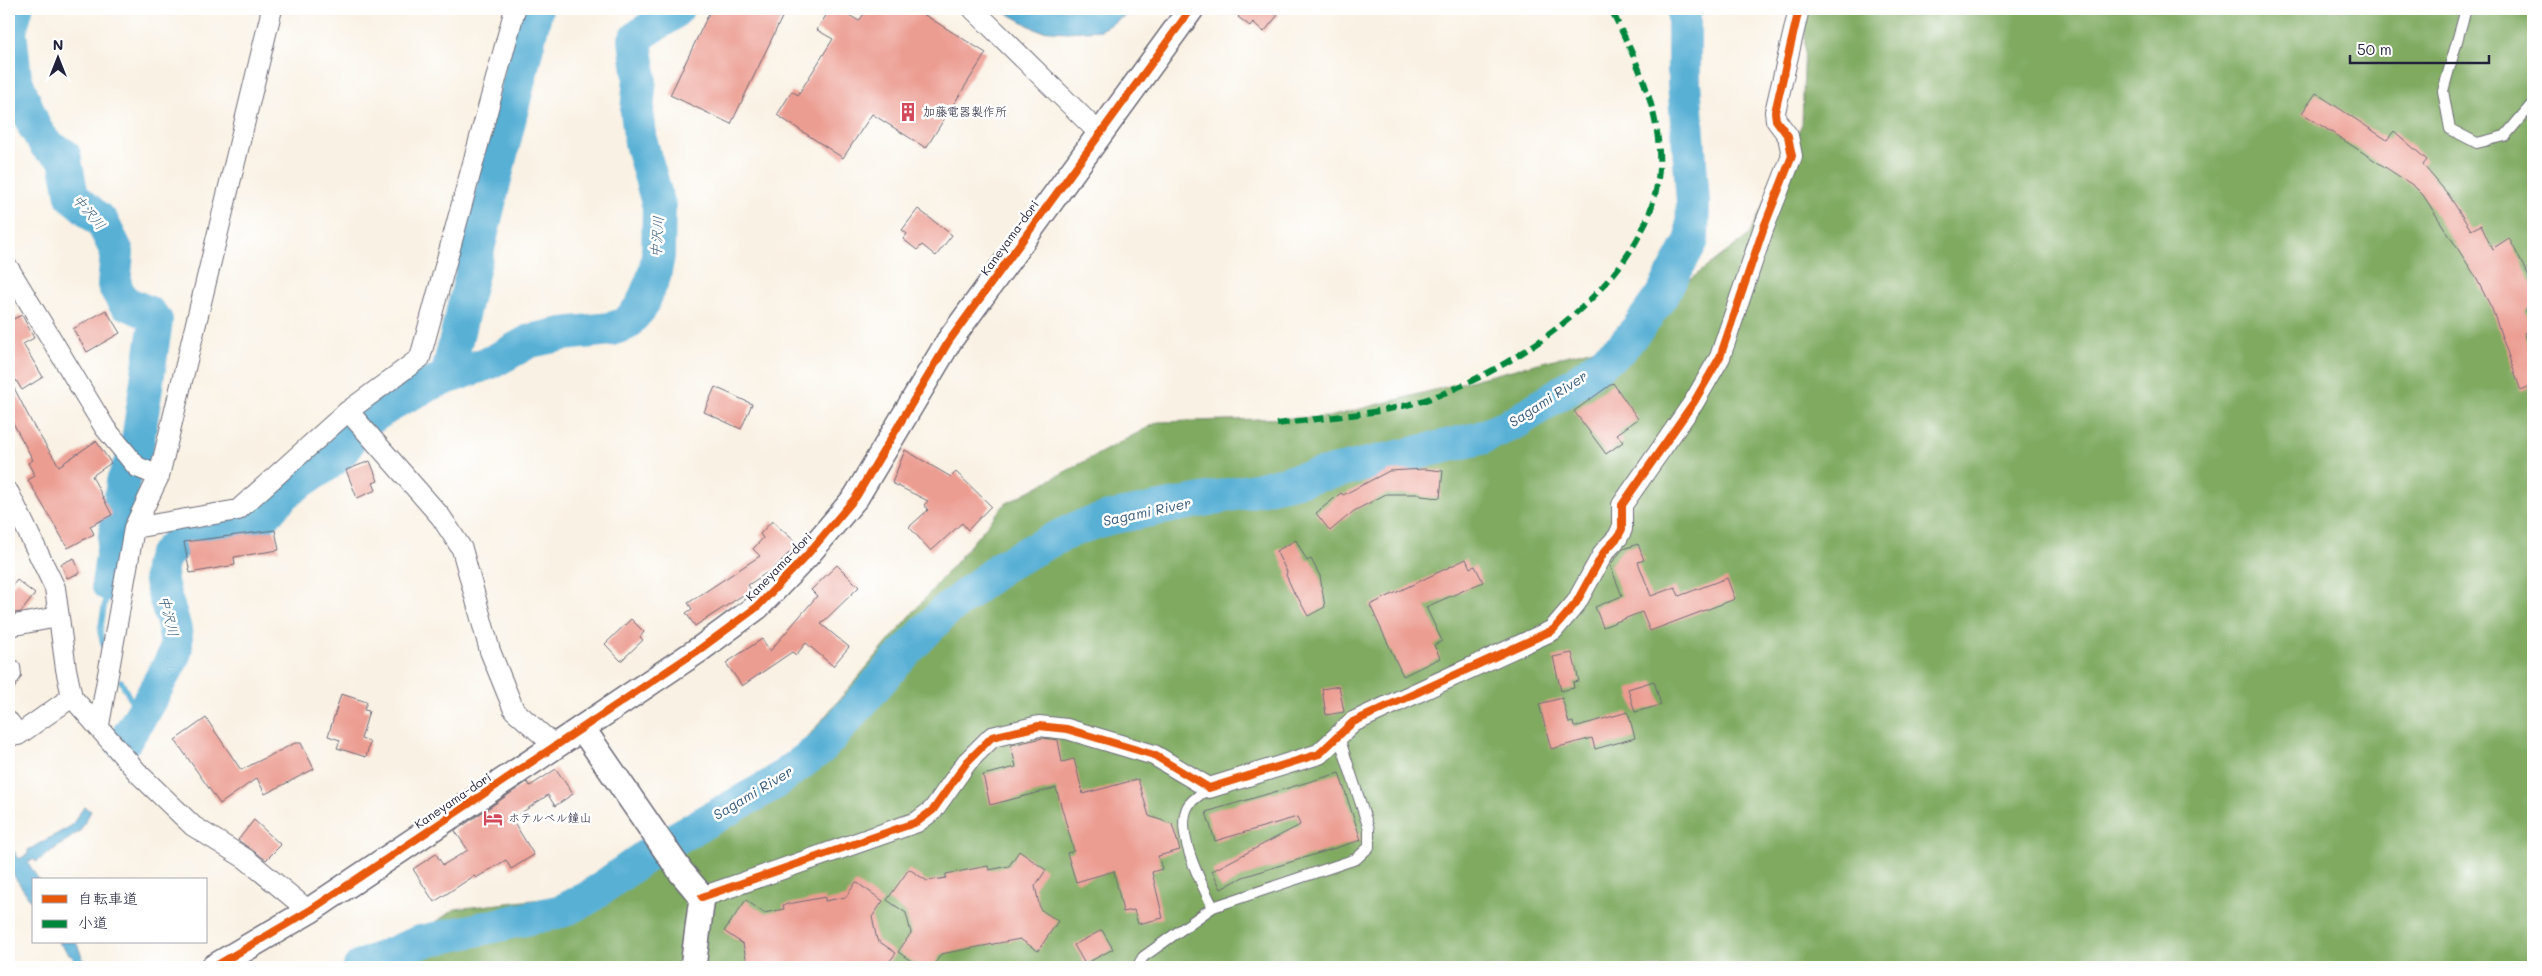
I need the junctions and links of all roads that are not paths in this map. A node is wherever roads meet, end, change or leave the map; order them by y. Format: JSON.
{"nodes":[{"id":1,"x":272,"y":9,"type":"edge"},
{"id":2,"x":515,"y":9,"type":"edge"},
{"id":3,"x":973,"y":9,"type":"edge"},
{"id":4,"x":1191,"y":9,"type":"edge"},
{"id":5,"x":1799,"y":9,"type":"edge"},
{"id":6,"x":2466,"y":9,"type":"edge"},
{"id":7,"x":2533,"y":103,"type":"edge"},
{"id":8,"x":1100,"y":134,"type":"junction"},
{"id":9,"x":9,"y":269,"type":"edge"},
{"id":10,"x":16,"y":299,"type":"edge"},
{"id":11,"x":348,"y":411,"type":"junction"},
{"id":12,"x":159,"y":476,"type":"junction"},
{"id":13,"x":9,"y":493,"type":"edge"},
{"id":14,"x":134,"y":528,"type":"junction"},
{"id":15,"x":58,"y":617,"type":"junction"},
{"id":16,"x":9,"y":626,"type":"edge"},
{"id":17,"x":9,"y":660,"type":"edge"},
{"id":18,"x":9,"y":686,"type":"edge"},
{"id":19,"x":72,"y":697,"type":"junction"},
{"id":20,"x":9,"y":722,"type":"edge"},
{"id":21,"x":98,"y":725,"type":"junction"},
{"id":22,"x":582,"y":728,"type":"junction"},
{"id":23,"x":1338,"y":734,"type":"junction"},
{"id":24,"x":555,"y":746,"type":"junction"},
{"id":25,"x":1208,"y":788,"type":"junction"},
{"id":26,"x":702,"y":897,"type":"junction"},
{"id":27,"x":1213,"y":906,"type":"junction"},
{"id":28,"x":309,"y":911,"type":"junction"},
{"id":29,"x":214,"y":967,"type":"edge"},
{"id":30,"x":693,"y":967,"type":"edge"},
{"id":31,"x":1137,"y":967,"type":"edge"}],
"edges":[{"from":1,"to":12,"type":"street"},
{"from":2,"to":11,"type":"street"},
{"from":3,"to":8,"type":"street"},
{"from":4,"to":8,"type":"street","name":"Kaneyama-dori"},
{"from":5,"to":23,"type":"street"},
{"from":6,"to":7,"type":"lane"},
{"from":8,"to":22,"type":"street","name":"Kaneyama-dori"},
{"from":9,"to":10,"type":"street"},
{"from":10,"to":12,"type":"street"},
{"from":11,"to":14,"type":"street"},
{"from":11,"to":24,"type":"street"},
{"from":12,"to":14,"type":"street"},
{"from":13,"to":15,"type":"street"},
{"from":14,"to":21,"type":"street"},
{"from":15,"to":16,"type":"street"},
{"from":15,"to":19,"type":"street"},
{"from":17,"to":18,"type":"lane"},
{"from":19,"to":20,"type":"street"},
{"from":19,"to":21,"type":"street"},
{"from":21,"to":28,"type":"street"},
{"from":22,"to":24,"type":"street","name":"Kaneyama-dori"},
{"from":22,"to":26,"type":"street"},
{"from":23,"to":25,"type":"street"},
{"from":23,"to":27,"type":"lane"},
{"from":24,"to":28,"type":"street","name":"Kaneyama-dori"},
{"from":25,"to":26,"type":"street"},
{"from":25,"to":27,"type":"lane"},
{"from":26,"to":30,"type":"street"},
{"from":27,"to":31,"type":"lane"},
{"from":28,"to":29,"type":"street","name":"Kaneyama-dori"}]}
